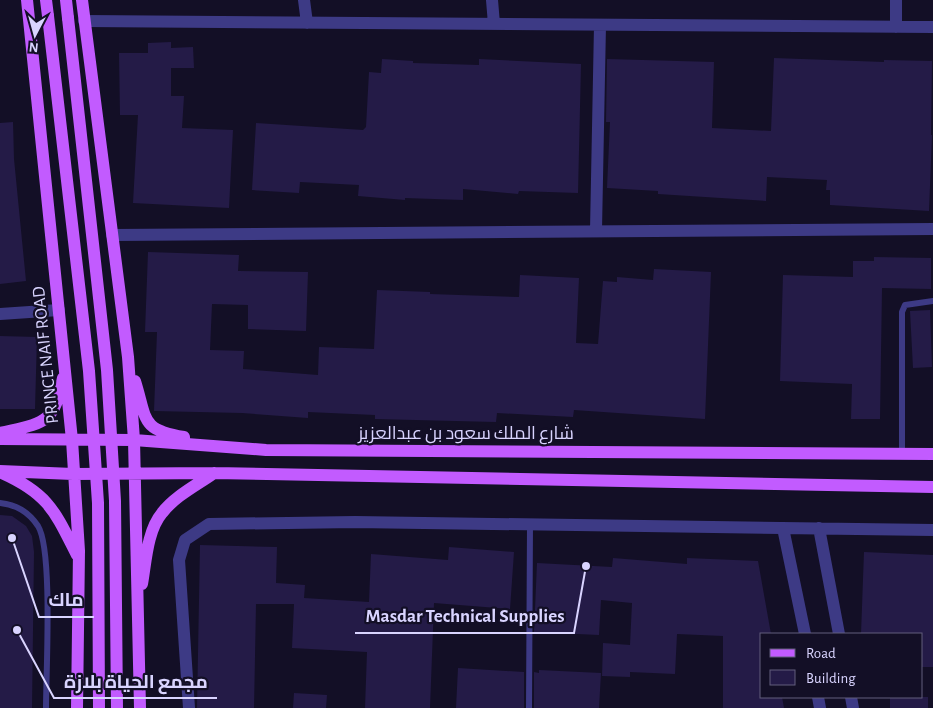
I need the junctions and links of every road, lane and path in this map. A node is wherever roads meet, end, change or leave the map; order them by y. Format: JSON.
{"nodes":[{"id":1,"x":27,"y":0,"type":"edge"},
{"id":2,"x":46,"y":0,"type":"edge"},
{"id":3,"x":66,"y":0,"type":"edge"},
{"id":4,"x":82,"y":0,"type":"edge"},
{"id":5,"x":304,"y":0,"type":"edge"},
{"id":6,"x":492,"y":0,"type":"edge"},
{"id":7,"x":896,"y":0,"type":"edge"},
{"id":8,"x":84,"y":21,"type":"junction"},
{"id":9,"x":307,"y":22,"type":"junction"},
{"id":10,"x":494,"y":24,"type":"junction"},
{"id":11,"x":600,"y":25,"type":"junction"},
{"id":12,"x":896,"y":27,"type":"junction"},
{"id":13,"x":933,"y":27,"type":"edge"},
{"id":14,"x":933,"y":229,"type":"edge"},
{"id":15,"x":596,"y":230,"type":"junction"},
{"id":16,"x":112,"y":235,"type":"junction"},
{"id":17,"x":933,"y":301,"type":"edge"},
{"id":18,"x":59,"y":310,"type":"junction"},
{"id":19,"x":0,"y":314,"type":"edge"},
{"id":20,"x":128,"y":357,"type":"junction"},
{"id":21,"x":66,"y":366,"type":"junction"},
{"id":22,"x":0,"y":433,"type":"edge"},
{"id":23,"x":0,"y":439,"type":"edge"},
{"id":24,"x":72,"y":440,"type":"junction"},
{"id":25,"x":134,"y":440,"type":"junction"},
{"id":26,"x":266,"y":450,"type":"junction"},
{"id":27,"x":902,"y":453,"type":"junction"},
{"id":28,"x":933,"y":454,"type":"edge"},
{"id":29,"x":0,"y":471,"type":"edge"},
{"id":30,"x":133,"y":473,"type":"junction"},
{"id":31,"x":214,"y":473,"type":"junction"},
{"id":32,"x":73,"y":474,"type":"junction"},
{"id":33,"x":933,"y":487,"type":"edge"},
{"id":34,"x":0,"y":503,"type":"edge"},
{"id":35,"x":530,"y":525,"type":"junction"},
{"id":36,"x":783,"y":528,"type":"junction"},
{"id":37,"x":819,"y":528,"type":"junction"},
{"id":38,"x":933,"y":530,"type":"edge"},
{"id":39,"x":79,"y":558,"type":"junction"},
{"id":40,"x":137,"y":609,"type":"junction"},
{"id":41,"x":805,"y":633,"type":"edge"},
{"id":42,"x":839,"y":633,"type":"edge"},
{"id":43,"x":46,"y":708,"type":"edge"},
{"id":44,"x":77,"y":708,"type":"edge"},
{"id":45,"x":99,"y":708,"type":"edge"},
{"id":46,"x":117,"y":708,"type":"edge"},
{"id":47,"x":140,"y":708,"type":"edge"},
{"id":48,"x":189,"y":708,"type":"edge"},
{"id":49,"x":529,"y":708,"type":"edge"}],
"edges":[{"from":1,"to":18,"type":"main road","name":"PRINCE NAIF ROAD"},
{"from":2,"to":45,"type":"main road","bridge":true},
{"from":3,"to":46,"type":"main road","bridge":true},
{"from":4,"to":8,"type":"main road"},
{"from":5,"to":9,"type":"street"},
{"from":6,"to":10,"type":"street"},
{"from":7,"to":12,"type":"street"},
{"from":8,"to":9,"type":"street"},
{"from":8,"to":16,"type":"main road"},
{"from":9,"to":10,"type":"street"},
{"from":10,"to":11,"type":"street"},
{"from":11,"to":12,"type":"street"},
{"from":11,"to":15,"type":"street"},
{"from":12,"to":13,"type":"street"},
{"from":14,"to":15,"type":"street"},
{"from":15,"to":16,"type":"street"},
{"from":16,"to":20,"type":"main road"},
{"from":17,"to":27,"type":"lane"},
{"from":18,"to":19,"type":"street"},
{"from":18,"to":21,"type":"main road","name":"PRINCE NAIF ROAD"},
{"from":20,"to":25,"type":"main road"},
{"from":20,"to":26,"type":"main road"},
{"from":21,"to":22,"type":"main road"},
{"from":21,"to":24,"type":"main road","name":"PRINCE NAIF ROAD"},
{"from":23,"to":24,"type":"main road","name":"شارع الملك سعود بن عبدالعزيز"},
{"from":24,"to":25,"type":"main road","name":"شارع الملك سعود بن عبدالعزيز"},
{"from":24,"to":32,"type":"main road","name":"PRINCE NAIF ROAD"},
{"from":25,"to":26,"type":"main road","name":"شارع الملك سعود بن عبدالعزيز"},
{"from":25,"to":30,"type":"main road"},
{"from":26,"to":27,"type":"main road","name":"شارع الملك سعود بن عبدالعزيز"},
{"from":27,"to":28,"type":"main road","name":"شارع الملك سعود بن عبدالعزيز"},
{"from":29,"to":32,"type":"main road"},
{"from":29,"to":39,"type":"main road"},
{"from":30,"to":31,"type":"main road"},
{"from":30,"to":32,"type":"main road"},
{"from":30,"to":40,"type":"main road"},
{"from":31,"to":33,"type":"main road"},
{"from":31,"to":40,"type":"main road"},
{"from":32,"to":39,"type":"main road","name":"PRINCE NAIF ROAD"},
{"from":34,"to":43,"type":"lane"},
{"from":35,"to":36,"type":"street"},
{"from":35,"to":48,"type":"street"},
{"from":35,"to":49,"type":"lane"},
{"from":36,"to":37,"type":"street"},
{"from":36,"to":41,"type":"street"},
{"from":37,"to":38,"type":"street"},
{"from":37,"to":42,"type":"street"},
{"from":39,"to":44,"type":"main road","name":"PRINCE NAIF ROAD"},
{"from":40,"to":47,"type":"main road"}]}
